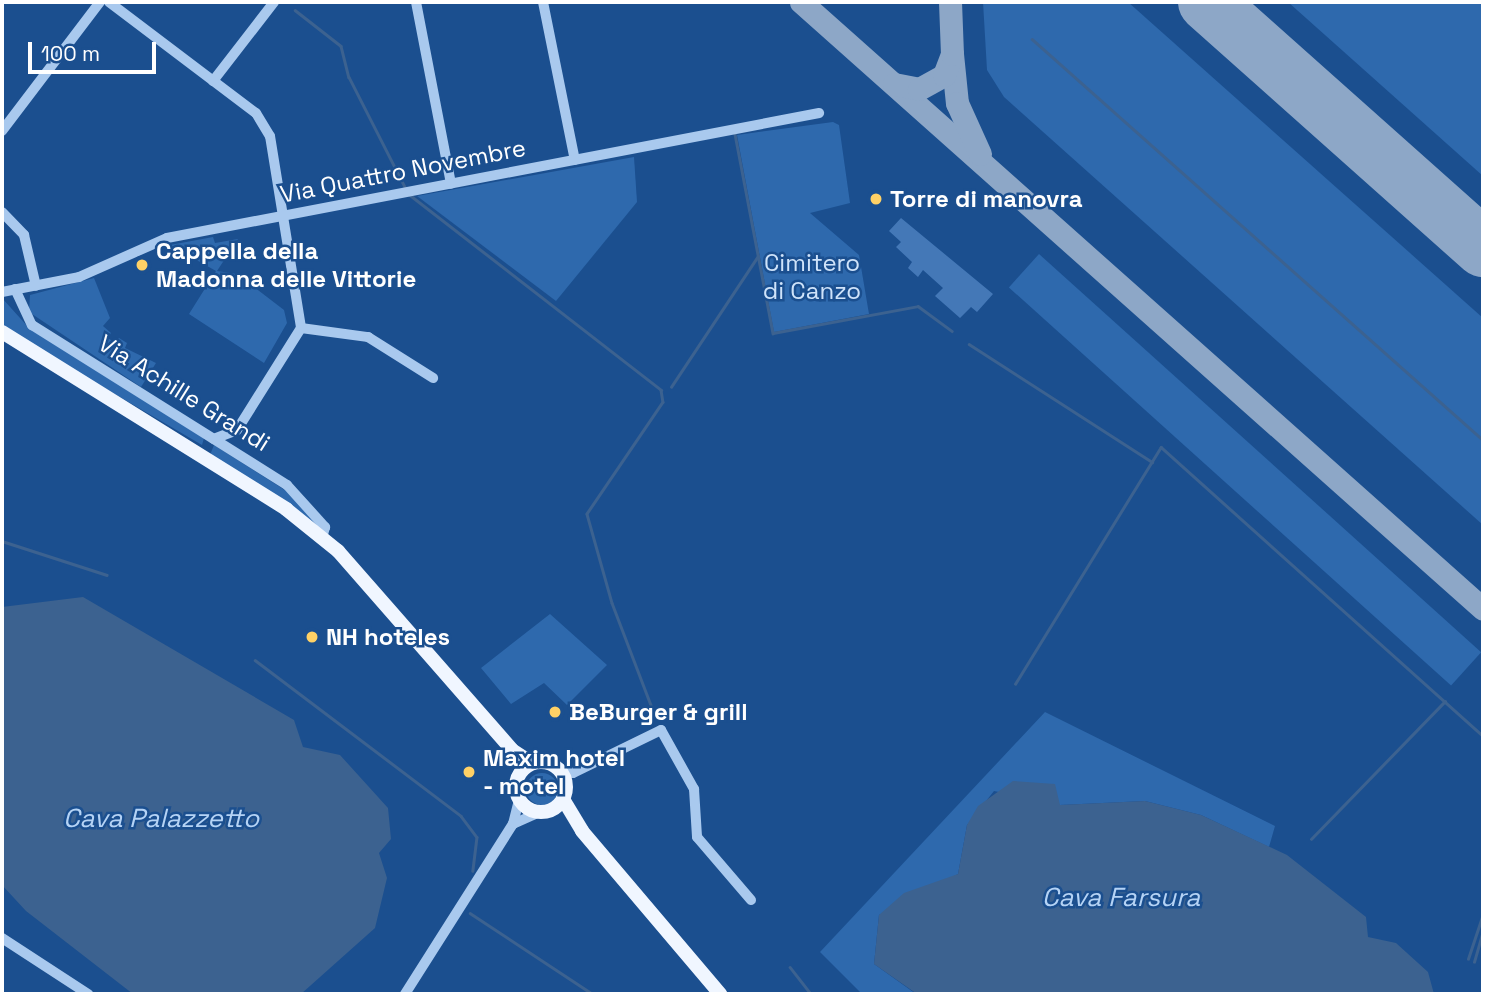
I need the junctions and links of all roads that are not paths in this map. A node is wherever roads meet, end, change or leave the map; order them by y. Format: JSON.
{"nodes":[{"id":1,"x":100,"y":2,"type":"edge"},
{"id":2,"x":109,"y":2,"type":"edge"},
{"id":3,"x":274,"y":2,"type":"edge"},
{"id":4,"x":415,"y":2,"type":"edge"},
{"id":5,"x":543,"y":2,"type":"edge"},
{"id":6,"x":213,"y":81,"type":"junction"},
{"id":7,"x":819,"y":113,"type":"dead end"},
{"id":8,"x":2,"y":131,"type":"edge"},
{"id":9,"x":575,"y":160,"type":"junction"},
{"id":10,"x":451,"y":184,"type":"junction"},
{"id":11,"x":2,"y":212,"type":"edge"},
{"id":12,"x":284,"y":215,"type":"junction"},
{"id":13,"x":36,"y":286,"type":"junction"},
{"id":14,"x":15,"y":289,"type":"junction"},
{"id":15,"x":2,"y":292,"type":"edge"},
{"id":16,"x":301,"y":328,"type":"junction"},
{"id":17,"x":2,"y":332,"type":"edge"},
{"id":18,"x":2,"y":344,"type":"edge"},
{"id":19,"x":61,"y":367,"type":"junction"},
{"id":20,"x":433,"y":378,"type":"dead end"},
{"id":21,"x":237,"y":430,"type":"junction"},
{"id":22,"x":212,"y":438,"type":"junction"},
{"id":23,"x":200,"y":453,"type":"junction"},
{"id":24,"x":237,"y":453,"type":"junction"},
{"id":25,"x":322,"y":538,"type":"junction"},
{"id":26,"x":526,"y":768,"type":"junction"},
{"id":27,"x":564,"y":785,"type":"junction"},
{"id":28,"x":519,"y":800,"type":"junction"},
{"id":29,"x":545,"y":811,"type":"junction"},
{"id":30,"x":513,"y":824,"type":"junction"},
{"id":31,"x":582,"y":831,"type":"junction"},
{"id":32,"x":751,"y":900,"type":"dead end"},
{"id":33,"x":2,"y":938,"type":"edge"},
{"id":34,"x":88,"y":994,"type":"edge"},
{"id":35,"x":405,"y":994,"type":"edge"},
{"id":36,"x":720,"y":994,"type":"edge"}],
"edges":[{"from":1,"to":8,"type":"street"},
{"from":2,"to":6,"type":"street"},
{"from":3,"to":6,"type":"street"},
{"from":4,"to":10,"type":"street"},
{"from":5,"to":9,"type":"street"},
{"from":6,"to":12,"type":"street"},
{"from":7,"to":9,"type":"street","name":"Via Quattro Novembre"},
{"from":9,"to":10,"type":"street","name":"Via Quattro Novembre"},
{"from":10,"to":12,"type":"street","name":"Via Quattro Novembre"},
{"from":11,"to":13,"type":"street"},
{"from":12,"to":13,"type":"street","name":"Via Quattro Novembre"},
{"from":12,"to":16,"type":"street"},
{"from":13,"to":14,"type":"street","name":"Via Quattro Novembre"},
{"from":14,"to":15,"type":"street","name":"Via Quattro Novembre"},
{"from":14,"to":22,"type":"street","name":"Via Achille Grandi"},
{"from":16,"to":20,"type":"street"},
{"from":16,"to":21,"type":"street"},
{"from":17,"to":19,"type":"main road","name":"Via Achille Grandi"},
{"from":18,"to":19,"type":"main road","name":"Via Achille Grandi"},
{"from":19,"to":23,"type":"main road","name":"Via Achille Grandi"},
{"from":21,"to":22,"type":"street"},
{"from":21,"to":24,"type":"street"},
{"from":22,"to":23,"type":"street"},
{"from":22,"to":24,"type":"street","name":"Via Achille Grandi"},
{"from":23,"to":25,"type":"main road","name":"Via Achille Grandi"},
{"from":24,"to":25,"type":"street","name":"Via Achille Grandi"},
{"from":25,"to":26,"type":"main road","name":"Via Achille Grandi"},
{"from":26,"to":27,"type":"main road","name":"Via Achille Grandi"},
{"from":26,"to":28,"type":"main road"},
{"from":27,"to":29,"type":"main road"},
{"from":27,"to":31,"type":"main road"},
{"from":27,"to":32,"type":"street"},
{"from":28,"to":29,"type":"main road"},
{"from":28,"to":30,"type":"street"},
{"from":29,"to":30,"type":"street"},
{"from":29,"to":31,"type":"main road"},
{"from":30,"to":35,"type":"street"},
{"from":31,"to":36,"type":"main road"},
{"from":33,"to":34,"type":"street"}]}
